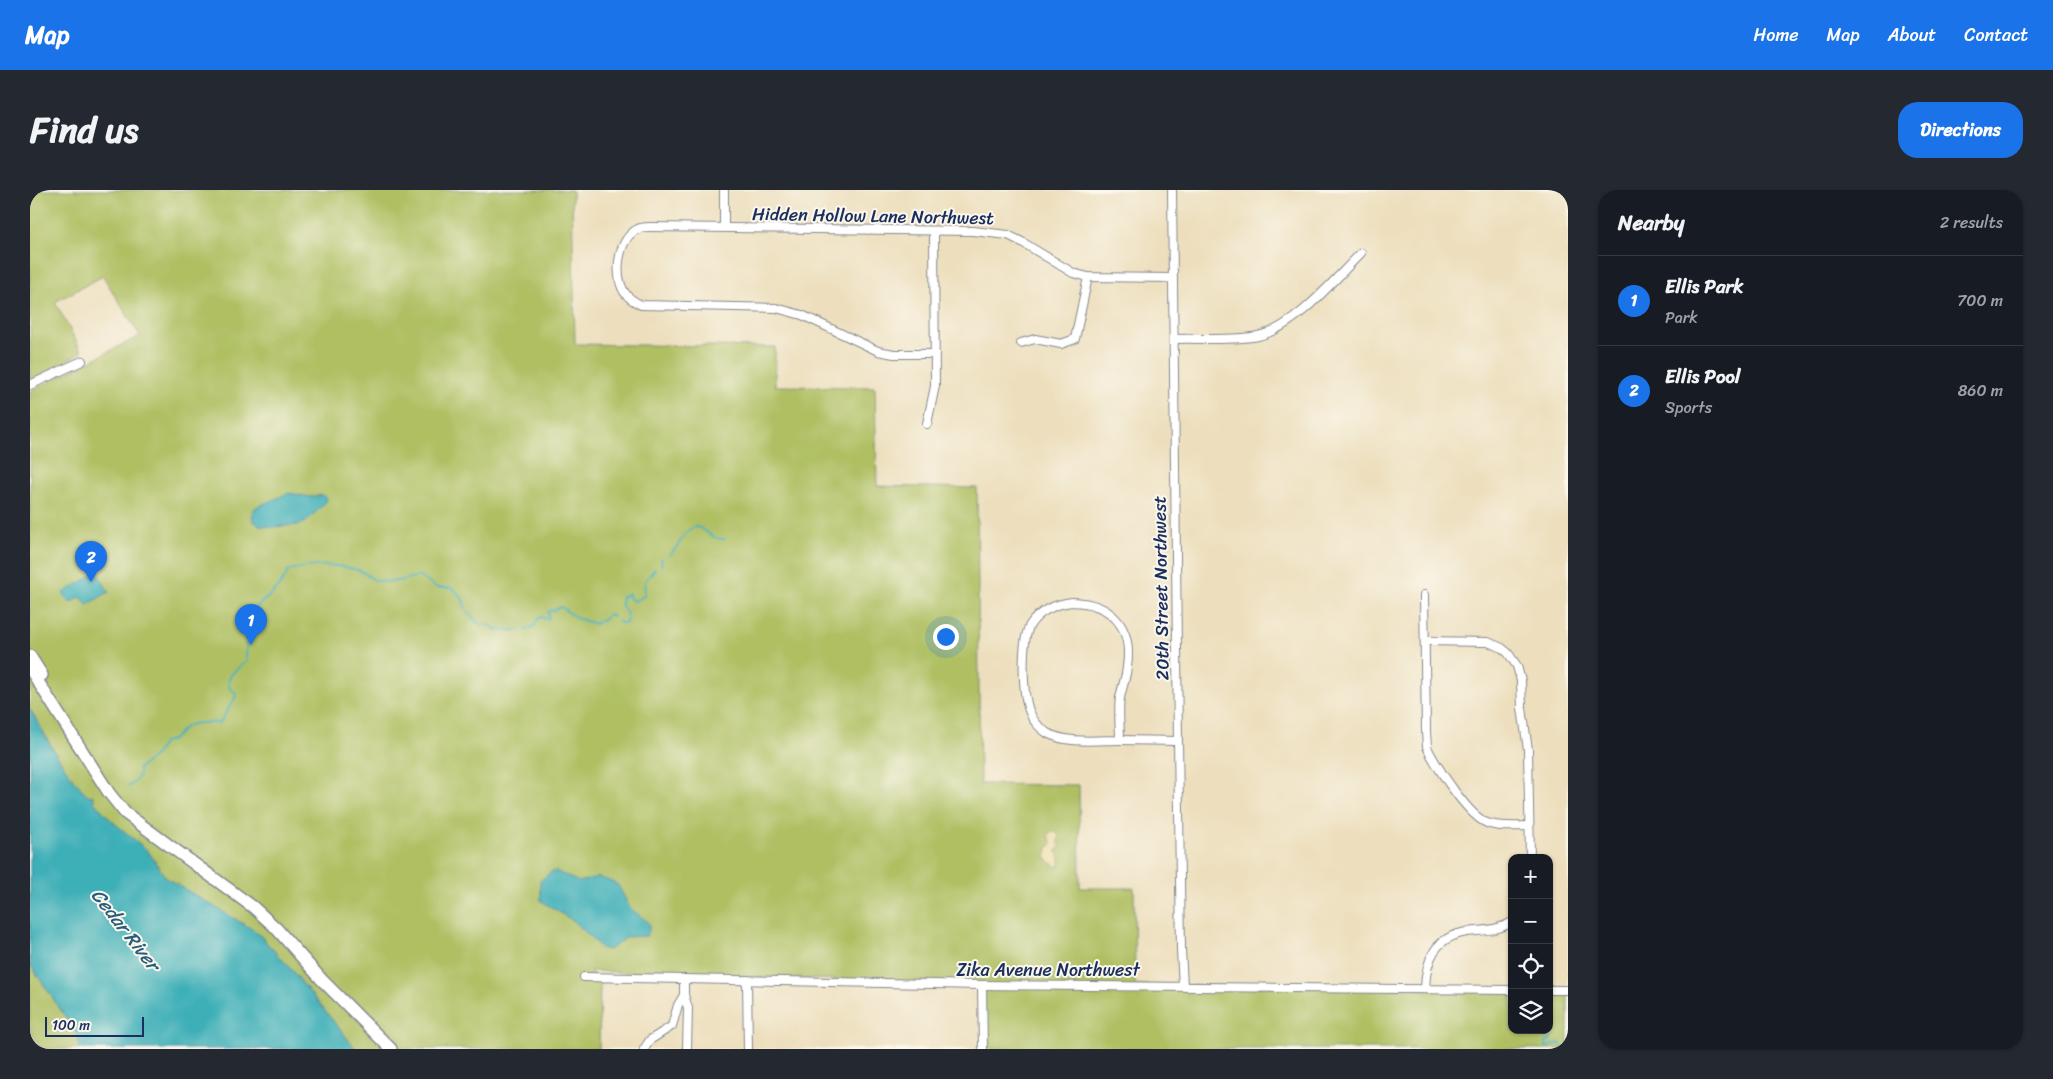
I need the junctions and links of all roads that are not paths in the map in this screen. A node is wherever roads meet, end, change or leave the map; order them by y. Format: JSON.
{"nodes":[{"id":1,"x":724,"y":190,"type":"edge"},
{"id":2,"x":1172,"y":190,"type":"edge"},
{"id":3,"x":724,"y":227,"type":"junction"},
{"id":4,"x":934,"y":231,"type":"junction"},
{"id":5,"x":1360,"y":253,"type":"dead end"},
{"id":6,"x":1088,"y":277,"type":"junction"},
{"id":7,"x":1172,"y":278,"type":"junction"},
{"id":8,"x":1174,"y":339,"type":"junction"},
{"id":9,"x":1021,"y":343,"type":"dead end"},
{"id":10,"x":935,"y":354,"type":"junction"},
{"id":11,"x":82,"y":361,"type":"dead end"},
{"id":12,"x":30,"y":385,"type":"edge"},
{"id":13,"x":927,"y":424,"type":"dead end"},
{"id":14,"x":1424,"y":595,"type":"dead end"},
{"id":15,"x":1425,"y":641,"type":"junction"},
{"id":16,"x":30,"y":656,"type":"edge"},
{"id":17,"x":30,"y":669,"type":"edge"},
{"id":18,"x":1120,"y":740,"type":"junction"},
{"id":19,"x":1178,"y":741,"type":"junction"},
{"id":20,"x":1529,"y":826,"type":"junction"},
{"id":21,"x":145,"y":828,"type":"junction"},
{"id":22,"x":1530,"y":854,"type":"edge"},
{"id":23,"x":1508,"y":924,"type":"edge"},
{"id":24,"x":584,"y":978,"type":"dead end"},
{"id":25,"x":684,"y":979,"type":"junction"},
{"id":26,"x":747,"y":980,"type":"junction"},
{"id":27,"x":982,"y":984,"type":"junction"},
{"id":28,"x":1183,"y":986,"type":"junction"},
{"id":29,"x":1425,"y":988,"type":"junction"},
{"id":30,"x":1508,"y":990,"type":"edge"},
{"id":31,"x":1553,"y":990,"type":"edge"},
{"id":32,"x":1568,"y":990,"type":"edge"},
{"id":33,"x":684,"y":994,"type":"junction"},
{"id":34,"x":391,"y":1049,"type":"edge"},
{"id":35,"x":644,"y":1049,"type":"edge"},
{"id":36,"x":687,"y":1049,"type":"edge"},
{"id":37,"x":748,"y":1049,"type":"edge"},
{"id":38,"x":983,"y":1049,"type":"edge"}],
"edges":[{"from":1,"to":3,"type":"street"},
{"from":2,"to":7,"type":"street","name":"20th Street Northwest"},
{"from":3,"to":4,"type":"street","name":"Hidden Hollow Lane Northwest"},
{"from":3,"to":10,"type":"street","name":"Hidden Hollow Lane Northwest"},
{"from":4,"to":6,"type":"street","name":"Hidden Hollow Lane Northwest"},
{"from":4,"to":10,"type":"street"},
{"from":5,"to":8,"type":"street"},
{"from":6,"to":7,"type":"street","name":"Hidden Hollow Lane Northwest"},
{"from":6,"to":9,"type":"street"},
{"from":7,"to":8,"type":"street","name":"20th Street Northwest"},
{"from":8,"to":19,"type":"street","name":"20th Street Northwest"},
{"from":10,"to":13,"type":"street"},
{"from":11,"to":12,"type":"street"},
{"from":14,"to":15,"type":"street"},
{"from":15,"to":20,"type":"street"},
{"from":15,"to":20,"type":"street"},
{"from":16,"to":21,"type":"street"},
{"from":17,"to":21,"type":"street"},
{"from":18,"to":18,"type":"street"},
{"from":18,"to":19,"type":"street"},
{"from":19,"to":28,"type":"street","name":"20th Street Northwest"},
{"from":20,"to":22,"type":"street"},
{"from":21,"to":34,"type":"street"},
{"from":23,"to":29,"type":"street"},
{"from":24,"to":25,"type":"street","name":"Zika Avenue Northwest"},
{"from":25,"to":26,"type":"street","name":"Zika Avenue Northwest"},
{"from":25,"to":33,"type":"street"},
{"from":26,"to":27,"type":"street","name":"Zika Avenue Northwest"},
{"from":26,"to":37,"type":"street"},
{"from":27,"to":28,"type":"street","name":"Zika Avenue Northwest"},
{"from":27,"to":38,"type":"street"},
{"from":28,"to":29,"type":"street","name":"Zika Avenue Northwest"},
{"from":29,"to":30,"type":"street","name":"Zika Avenue Northwest"},
{"from":31,"to":32,"type":"street"},
{"from":33,"to":35,"type":"street"},
{"from":33,"to":36,"type":"street"}]}
